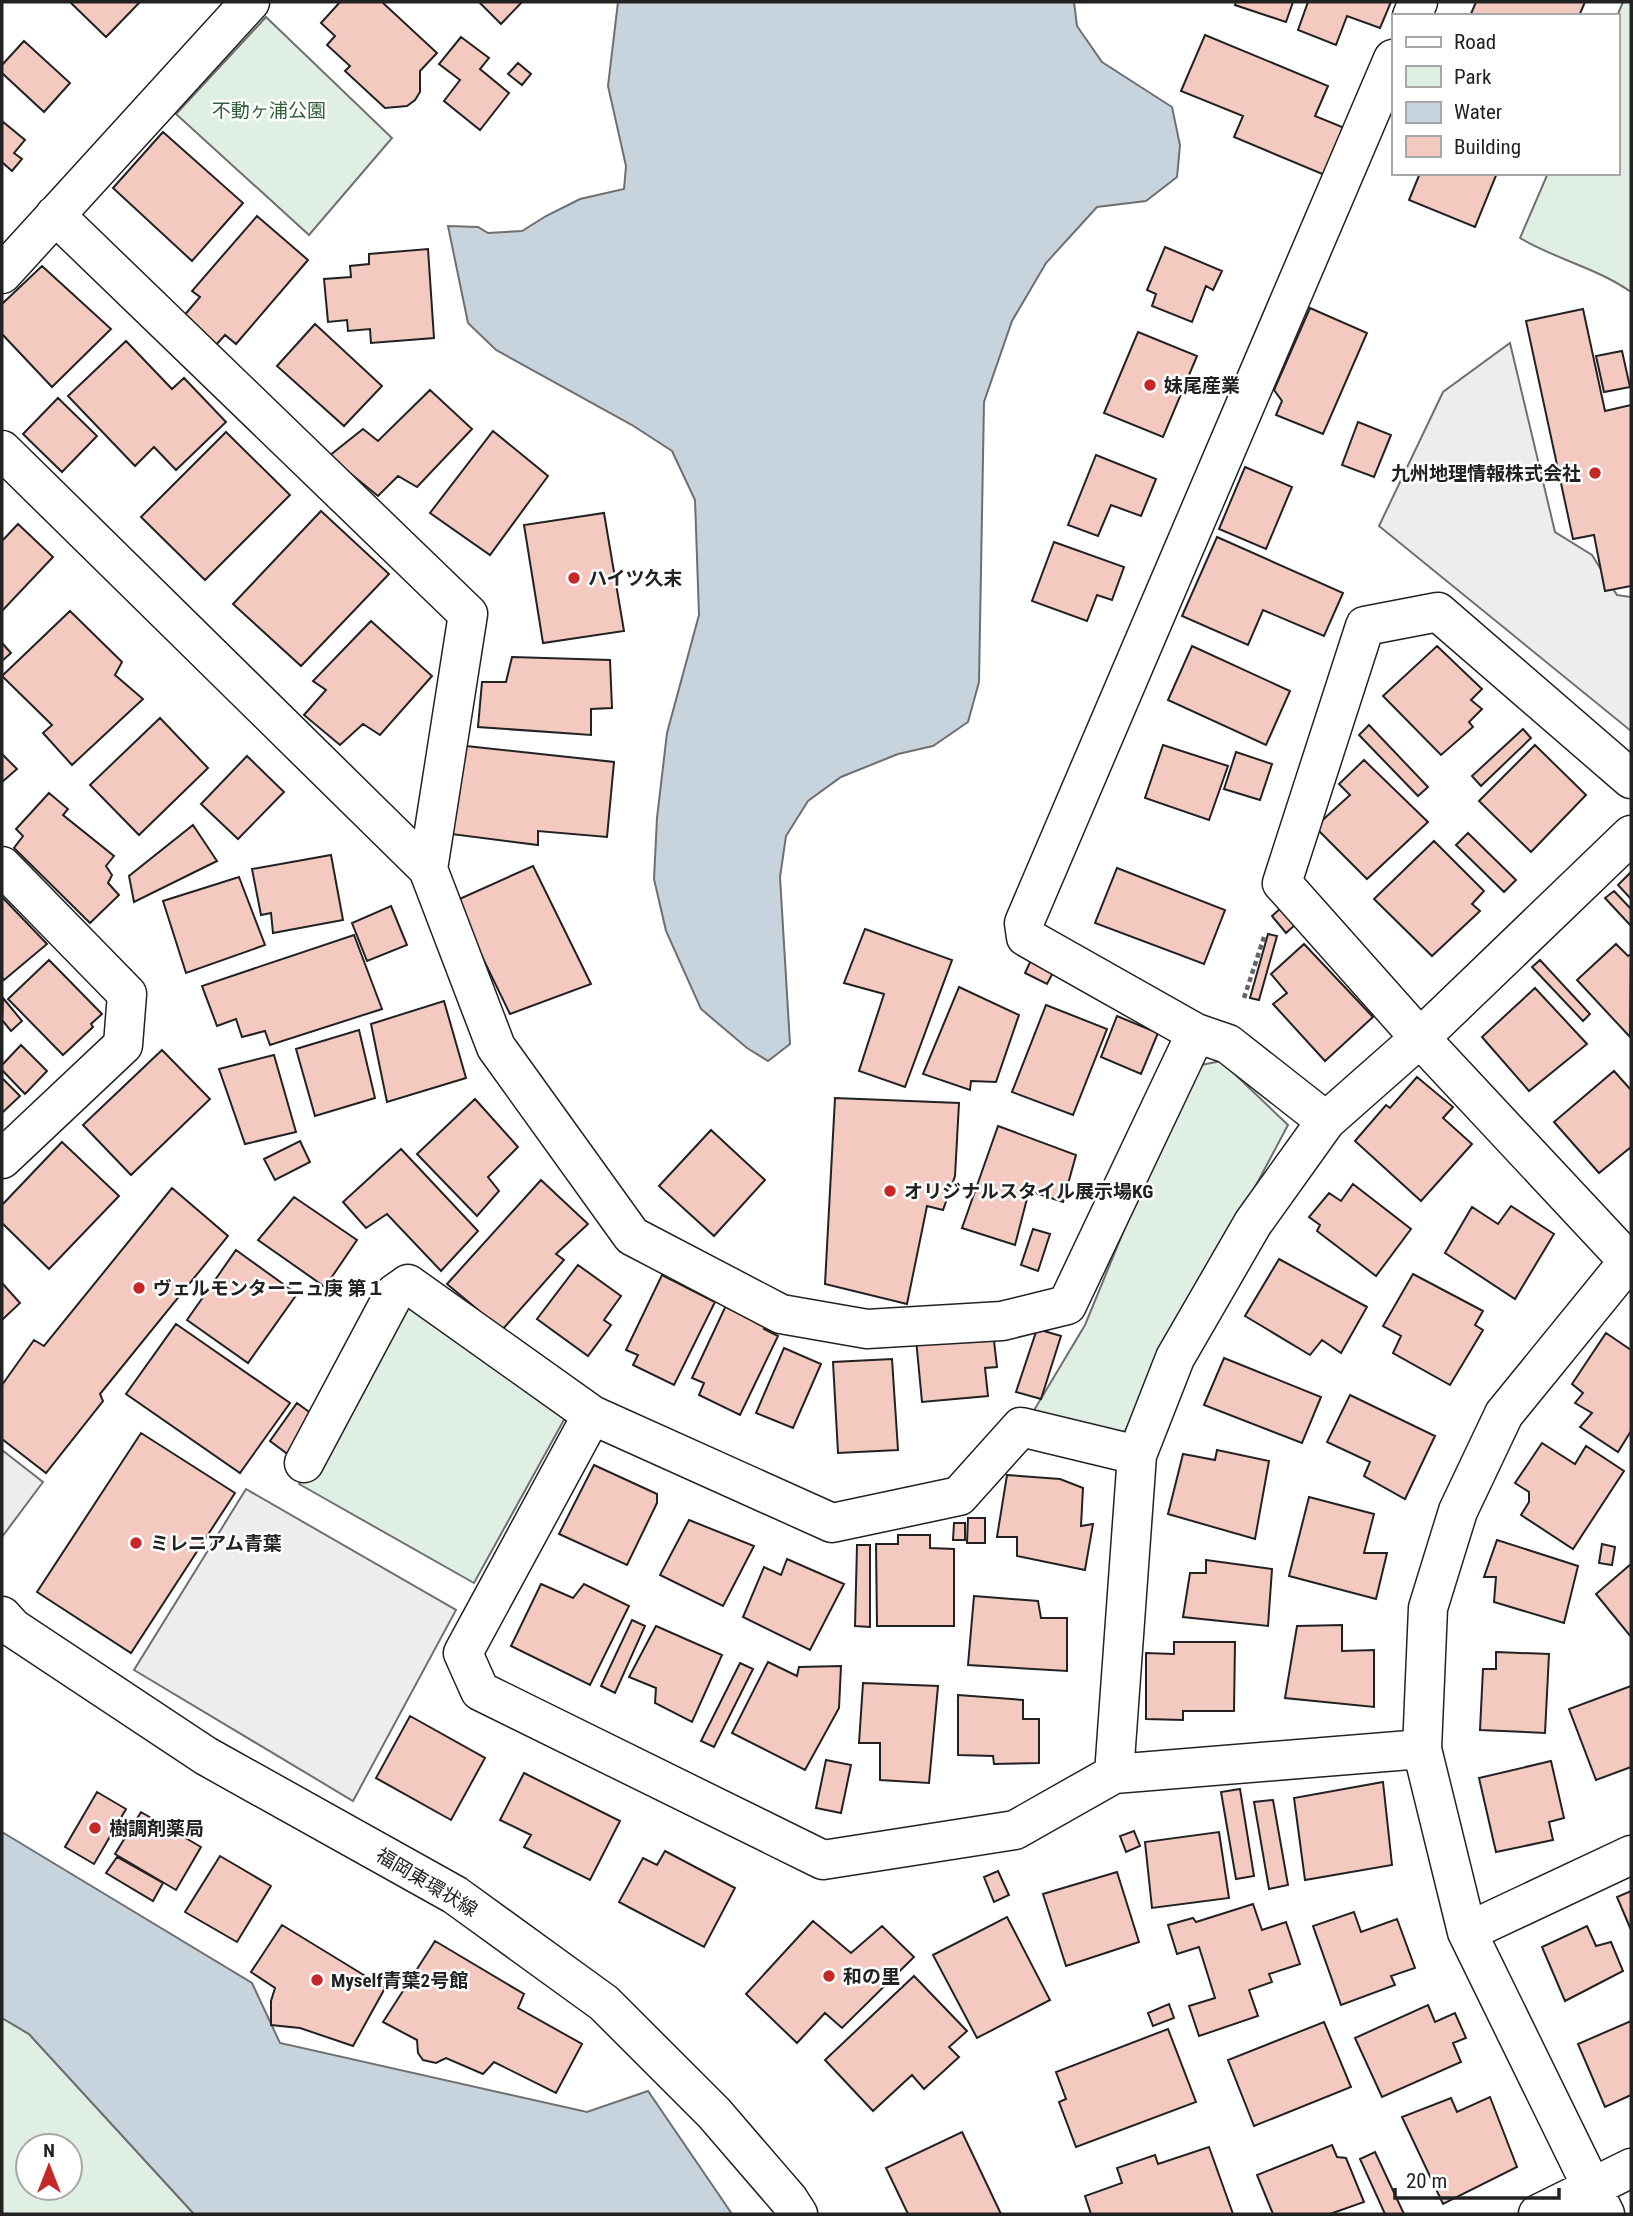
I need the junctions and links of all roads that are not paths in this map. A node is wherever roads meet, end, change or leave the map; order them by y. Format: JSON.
{"nodes":[{"id":1,"x":250,"y":2,"type":"edge"},
{"id":2,"x":1392,"y":61,"type":"edge"},
{"id":3,"x":55,"y":215,"type":"junction"},
{"id":4,"x":2,"y":274,"type":"edge"},
{"id":5,"x":2,"y":450,"type":"edge"},
{"id":6,"x":1631,"y":779,"type":"edge"},
{"id":7,"x":1631,"y":835,"type":"edge"},
{"id":8,"x":2,"y":866,"type":"edge"},
{"id":9,"x":428,"y":869,"type":"junction"},
{"id":10,"x":1420,"y":1038,"type":"junction"},
{"id":11,"x":1212,"y":1039,"type":"junction"},
{"id":12,"x":1326,"y":1121,"type":"junction"},
{"id":13,"x":2,"y":1159,"type":"edge"},
{"id":14,"x":1630,"y":1260,"type":"edge"},
{"id":15,"x":592,"y":1415,"type":"junction"},
{"id":16,"x":1137,"y":1455,"type":"junction"},
{"id":17,"x":304,"y":1464,"type":"dead end"},
{"id":18,"x":2,"y":1616,"type":"edge"},
{"id":19,"x":1422,"y":1749,"type":"junction"},
{"id":20,"x":1114,"y":1774,"type":"junction"},
{"id":21,"x":1631,"y":1855,"type":"edge"},
{"id":22,"x":1467,"y":1932,"type":"junction"},
{"id":23,"x":1631,"y":2168,"type":"edge"},
{"id":24,"x":1598,"y":2201,"type":"edge"},
{"id":25,"x":798,"y":2214,"type":"edge"},
{"id":26,"x":1538,"y":2214,"type":"edge"}],
"edges":[{"from":1,"to":3,"type":"street"},
{"from":2,"to":11,"type":"street"},
{"from":3,"to":4,"type":"street"},
{"from":3,"to":9,"type":"street"},
{"from":5,"to":9,"type":"street"},
{"from":6,"to":10,"type":"street"},
{"from":7,"to":10,"type":"street"},
{"from":8,"to":13,"type":"street"},
{"from":9,"to":11,"type":"street"},
{"from":10,"to":12,"type":"street"},
{"from":10,"to":14,"type":"street"},
{"from":11,"to":12,"type":"street"},
{"from":12,"to":16,"type":"street"},
{"from":14,"to":19,"type":"street"},
{"from":15,"to":16,"type":"street"},
{"from":15,"to":17,"type":"street"},
{"from":15,"to":20,"type":"street"},
{"from":16,"to":20,"type":"street"},
{"from":18,"to":25,"type":"street","name":"福岡東環状線"},
{"from":19,"to":20,"type":"street"},
{"from":19,"to":22,"type":"street"},
{"from":21,"to":22,"type":"street"},
{"from":22,"to":24,"type":"street"},
{"from":23,"to":24,"type":"street"},
{"from":24,"to":26,"type":"street"}]}
